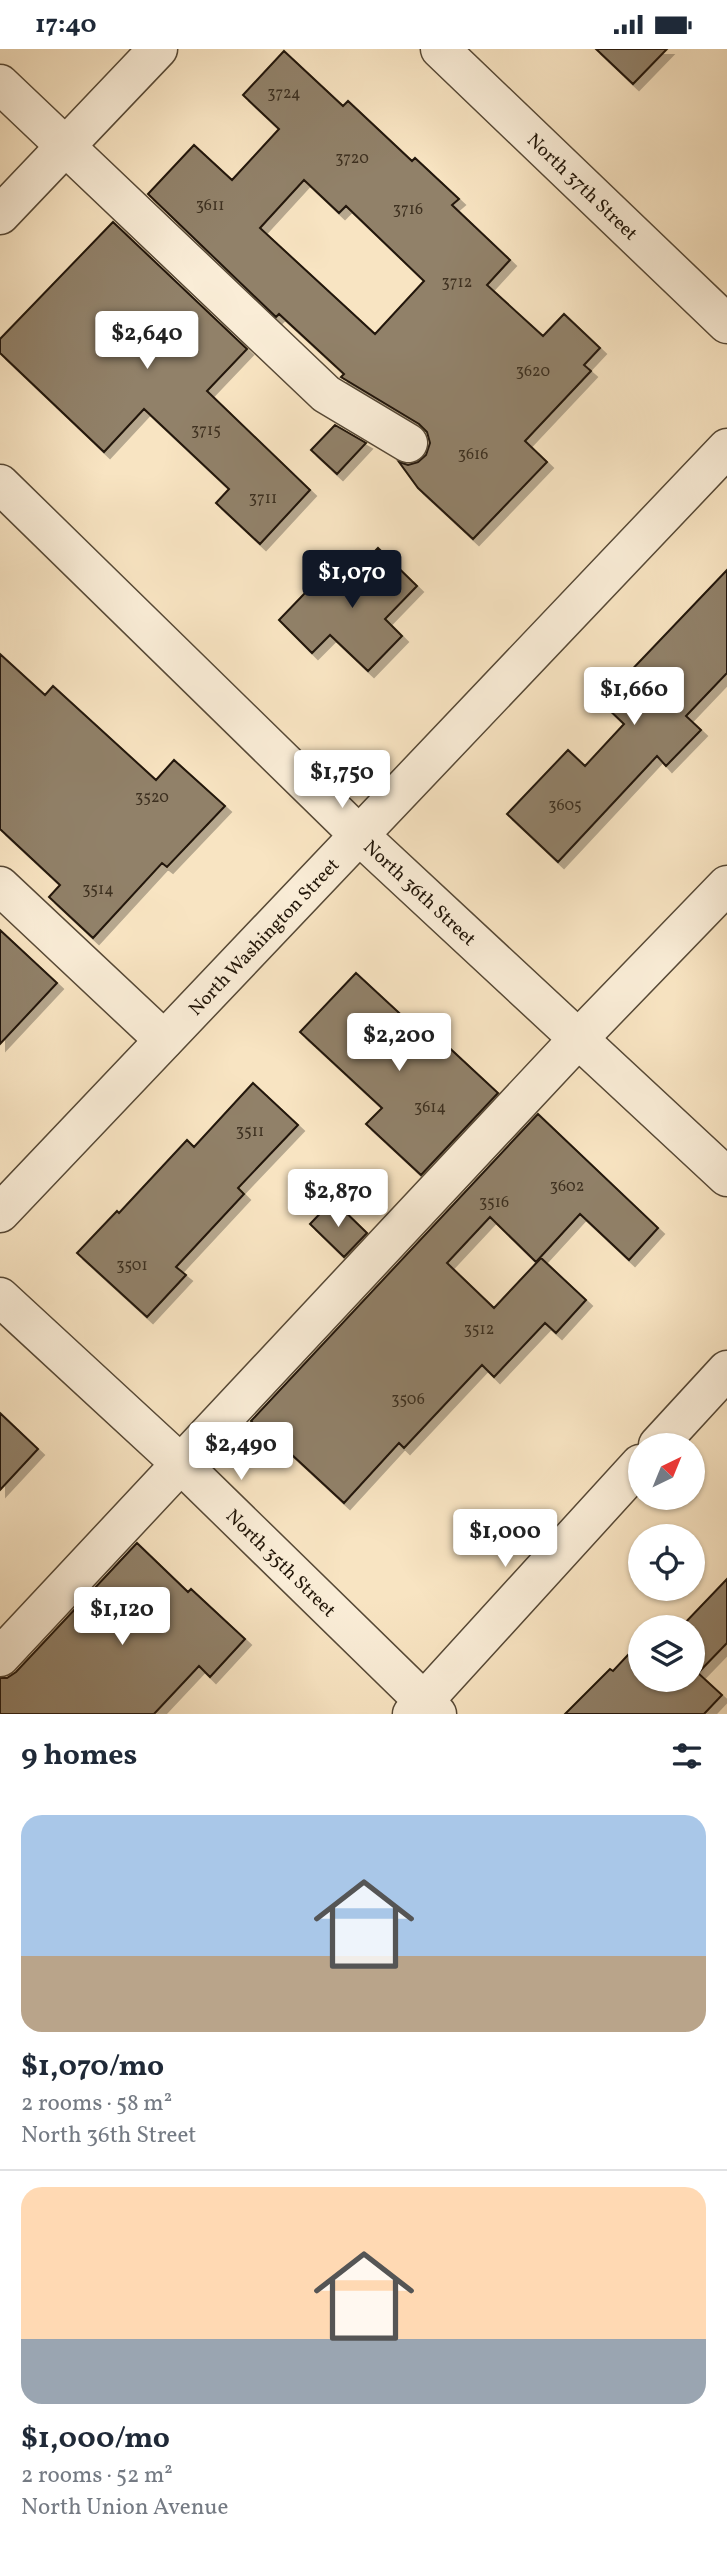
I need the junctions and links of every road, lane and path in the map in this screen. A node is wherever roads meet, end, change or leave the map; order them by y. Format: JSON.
{"nodes":[{"id":1,"x":158,"y":49,"type":"edge"},
{"id":2,"x":440,"y":49,"type":"edge"},
{"id":3,"x":0,"y":83,"type":"edge"},
{"id":4,"x":66,"y":146,"type":"junction"},
{"id":5,"x":0,"y":215,"type":"edge"},
{"id":6,"x":727,"y":324,"type":"edge"},
{"id":7,"x":408,"y":443,"type":"dead end"},
{"id":8,"x":727,"y":448,"type":"edge"},
{"id":9,"x":0,"y":484,"type":"edge"},
{"id":10,"x":359,"y":835,"type":"junction"},
{"id":11,"x":727,"y":885,"type":"edge"},
{"id":12,"x":0,"y":886,"type":"edge"},
{"id":13,"x":579,"y":1038,"type":"junction"},
{"id":14,"x":164,"y":1040,"type":"junction"},
{"id":15,"x":727,"y":1177,"type":"edge"},
{"id":16,"x":0,"y":1213,"type":"edge"},
{"id":17,"x":0,"y":1297,"type":"edge"},
{"id":18,"x":727,"y":1370,"type":"edge"},
{"id":19,"x":669,"y":1433,"type":"edge"},
{"id":20,"x":181,"y":1464,"type":"junction"},
{"id":21,"x":628,"y":1478,"type":"edge"},
{"id":22,"x":0,"y":1657,"type":"edge"},
{"id":23,"x":424,"y":1710,"type":"edge"}],
"edges":[{"from":1,"to":4,"type":"street"},
{"from":2,"to":6,"type":"street","name":"North 37th Street"},
{"from":3,"to":4,"type":"street"},
{"from":4,"to":5,"type":"street"},
{"from":4,"to":7,"type":"street"},
{"from":8,"to":10,"type":"street","name":"North Washington Street"},
{"from":9,"to":10,"type":"street","name":"North 36th Street"},
{"from":10,"to":13,"type":"street","name":"North 36th Street"},
{"from":10,"to":14,"type":"street","name":"North Washington Street"},
{"from":11,"to":13,"type":"street"},
{"from":12,"to":14,"type":"street"},
{"from":13,"to":15,"type":"street","name":"North 36th Street"},
{"from":13,"to":20,"type":"street"},
{"from":14,"to":16,"type":"street","name":"North Washington Street"},
{"from":17,"to":20,"type":"street","name":"North 35th Street"},
{"from":18,"to":19,"type":"street"},
{"from":20,"to":22,"type":"street"},
{"from":20,"to":23,"type":"street","name":"North 35th Street"},
{"from":21,"to":23,"type":"street"}]}
